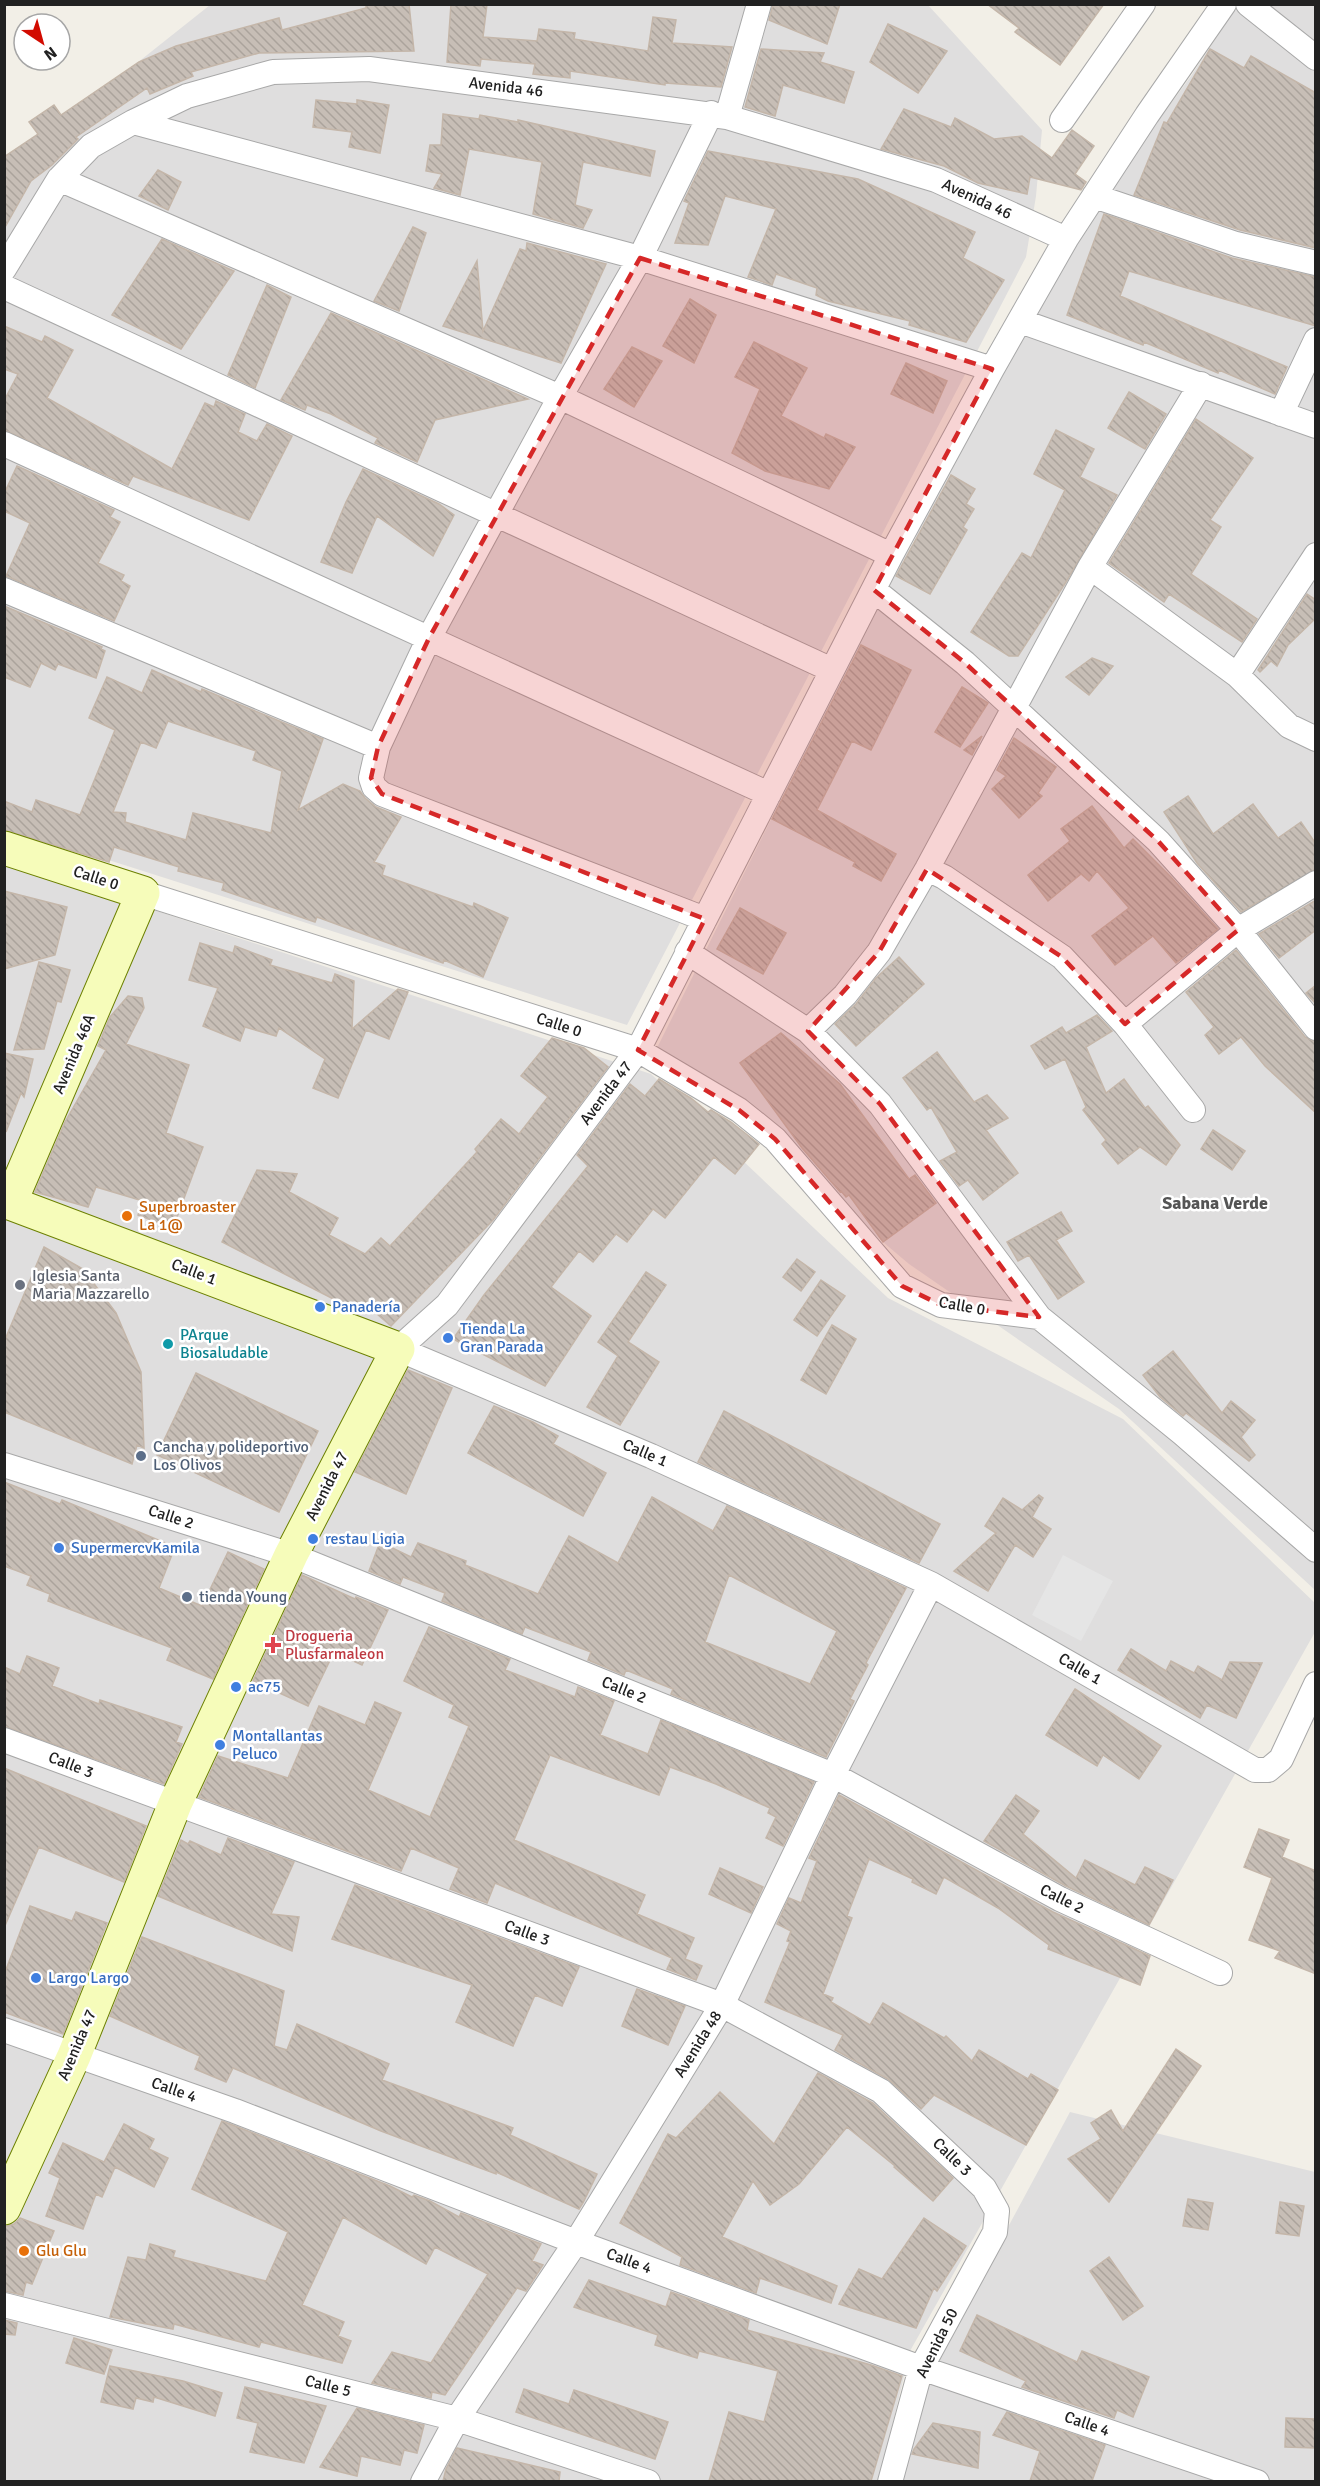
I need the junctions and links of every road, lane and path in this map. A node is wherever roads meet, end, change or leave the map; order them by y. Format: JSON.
{"nodes":[{"id":1,"x":759,"y":4,"type":"edge"},
{"id":2,"x":1143,"y":4,"type":"edge"},
{"id":3,"x":1224,"y":4,"type":"edge"},
{"id":4,"x":1248,"y":4,"type":"edge"},
{"id":5,"x":1316,"y":58,"type":"edge"},
{"id":6,"x":719,"y":115,"type":"junction"},
{"id":7,"x":1062,"y":120,"type":"dead end"},
{"id":8,"x":133,"y":122,"type":"junction"},
{"id":9,"x":59,"y":179,"type":"junction"},
{"id":10,"x":1094,"y":196,"type":"junction"},
{"id":11,"x":1066,"y":239,"type":"junction"},
{"id":12,"x":640,"y":258,"type":"junction"},
{"id":13,"x":1316,"y":263,"type":"edge"},
{"id":14,"x":4,"y":269,"type":"edge"},
{"id":15,"x":4,"y":287,"type":"edge"},
{"id":16,"x":1020,"y":321,"type":"junction"},
{"id":17,"x":1316,"y":340,"type":"edge"},
{"id":18,"x":992,"y":369,"type":"junction"},
{"id":19,"x":1201,"y":384,"type":"junction"},
{"id":20,"x":560,"y":397,"type":"junction"},
{"id":21,"x":1281,"y":414,"type":"junction"},
{"id":22,"x":1316,"y":426,"type":"edge"},
{"id":23,"x":4,"y":444,"type":"edge"},
{"id":24,"x":496,"y":515,"type":"junction"},
{"id":25,"x":891,"y":555,"type":"junction"},
{"id":26,"x":1316,"y":555,"type":"edge"},
{"id":27,"x":1090,"y":567,"type":"junction"},
{"id":28,"x":4,"y":590,"type":"edge"},
{"id":29,"x":874,"y":590,"type":"junction"},
{"id":30,"x":429,"y":638,"type":"junction"},
{"id":31,"x":832,"y":670,"type":"junction"},
{"id":32,"x":1237,"y":675,"type":"junction"},
{"id":33,"x":1013,"y":707,"type":"junction"},
{"id":34,"x":1316,"y":739,"type":"edge"},
{"id":35,"x":378,"y":747,"type":"junction"},
{"id":36,"x":769,"y":794,"type":"junction"},
{"id":37,"x":4,"y":849,"type":"edge"},
{"id":38,"x":927,"y":869,"type":"junction"},
{"id":39,"x":1316,"y":883,"type":"edge"},
{"id":40,"x":143,"y":893,"type":"junction"},
{"id":41,"x":705,"y":919,"type":"junction"},
{"id":42,"x":1238,"y":930,"type":"junction"},
{"id":43,"x":687,"y":952,"type":"junction"},
{"id":44,"x":1125,"y":1024,"type":"junction"},
{"id":45,"x":1316,"y":1028,"type":"edge"},
{"id":46,"x":808,"y":1031,"type":"junction"},
{"id":47,"x":638,"y":1050,"type":"junction"},
{"id":48,"x":1193,"y":1110,"type":"dead end"},
{"id":49,"x":6,"y":1206,"type":"edge"},
{"id":50,"x":1039,"y":1317,"type":"junction"},
{"id":51,"x":398,"y":1349,"type":"junction"},
{"id":52,"x":4,"y":1465,"type":"edge"},
{"id":53,"x":1316,"y":1550,"type":"edge"},
{"id":54,"x":291,"y":1555,"type":"junction"},
{"id":55,"x":931,"y":1584,"type":"junction"},
{"id":56,"x":1316,"y":1684,"type":"edge"},
{"id":57,"x":4,"y":1740,"type":"edge"},
{"id":58,"x":833,"y":1775,"type":"junction"},
{"id":59,"x":175,"y":1804,"type":"junction"},
{"id":60,"x":1221,"y":1973,"type":"dead end"},
{"id":61,"x":722,"y":2005,"type":"junction"},
{"id":62,"x":4,"y":2030,"type":"edge"},
{"id":63,"x":74,"y":2056,"type":"junction"},
{"id":64,"x":4,"y":2208,"type":"edge"},
{"id":65,"x":997,"y":2211,"type":"joint"},
{"id":66,"x":576,"y":2242,"type":"junction"},
{"id":67,"x":4,"y":2305,"type":"edge"},
{"id":68,"x":921,"y":2368,"type":"junction"},
{"id":69,"x":457,"y":2419,"type":"junction"},
{"id":70,"x":423,"y":2481,"type":"edge"},
{"id":71,"x":648,"y":2481,"type":"edge"},
{"id":72,"x":890,"y":2481,"type":"edge"},
{"id":73,"x":1257,"y":2481,"type":"edge"}],
"edges":[{"from":1,"to":6,"type":"street"},
{"from":2,"to":7,"type":"street"},
{"from":3,"to":10,"type":"street","name":"Avenida 47"},
{"from":4,"to":5,"type":"street"},
{"from":6,"to":8,"type":"street","name":"Avenida 46"},
{"from":6,"to":11,"type":"street","name":"Avenida 46"},
{"from":6,"to":12,"type":"street"},
{"from":8,"to":9,"type":"street","name":"Avenida 46"},
{"from":8,"to":12,"type":"street"},
{"from":9,"to":14,"type":"street","name":"Avenida 46"},
{"from":9,"to":20,"type":"street"},
{"from":10,"to":11,"type":"street","name":"Avenida 47"},
{"from":10,"to":13,"type":"street"},
{"from":11,"to":16,"type":"street","name":"Avenida 47"},
{"from":12,"to":18,"type":"street"},
{"from":12,"to":20,"type":"street"},
{"from":15,"to":24,"type":"street"},
{"from":16,"to":18,"type":"street","name":"Avenida 47"},
{"from":16,"to":19,"type":"street"},
{"from":17,"to":21,"type":"street"},
{"from":18,"to":25,"type":"street","name":"Avenida 47"},
{"from":19,"to":21,"type":"street"},
{"from":19,"to":27,"type":"street"},
{"from":20,"to":24,"type":"street"},
{"from":20,"to":25,"type":"street"},
{"from":21,"to":22,"type":"street"},
{"from":23,"to":30,"type":"street"},
{"from":24,"to":30,"type":"street"},
{"from":24,"to":31,"type":"street"},
{"from":25,"to":29,"type":"street","name":"Avenida 47"},
{"from":26,"to":32,"type":"street"},
{"from":27,"to":32,"type":"street"},
{"from":27,"to":33,"type":"street"},
{"from":28,"to":35,"type":"street"},
{"from":29,"to":31,"type":"street","name":"Avenida 47"},
{"from":29,"to":33,"type":"street"},
{"from":30,"to":35,"type":"street"},
{"from":30,"to":36,"type":"street"},
{"from":31,"to":36,"type":"street","name":"Avenida 47"},
{"from":32,"to":34,"type":"street"},
{"from":33,"to":38,"type":"street"},
{"from":33,"to":42,"type":"street"},
{"from":35,"to":41,"type":"street"},
{"from":36,"to":41,"type":"street","name":"Avenida 47"},
{"from":37,"to":40,"type":"street","name":"Calle 0"},
{"from":38,"to":44,"type":"street"},
{"from":38,"to":46,"type":"street"},
{"from":39,"to":42,"type":"street"},
{"from":40,"to":47,"type":"street","name":"Calle 0"},
{"from":40,"to":49,"type":"street","name":"Avenida 46A"},
{"from":41,"to":43,"type":"street","name":"Avenida 47"},
{"from":42,"to":44,"type":"street"},
{"from":42,"to":45,"type":"street"},
{"from":43,"to":46,"type":"street"},
{"from":43,"to":47,"type":"street","name":"Avenida 47"},
{"from":44,"to":48,"type":"street"},
{"from":46,"to":50,"type":"street"},
{"from":47,"to":50,"type":"street","name":"Calle 0"},
{"from":47,"to":51,"type":"street","name":"Avenida 47"},
{"from":49,"to":51,"type":"street","name":"Calle 1"},
{"from":50,"to":53,"type":"street"},
{"from":51,"to":54,"type":"street","name":"Avenida 47"},
{"from":51,"to":55,"type":"street","name":"Calle 1"},
{"from":52,"to":54,"type":"street","name":"Calle 2"},
{"from":54,"to":58,"type":"street","name":"Calle 2"},
{"from":54,"to":59,"type":"street","name":"Avenida 47"},
{"from":55,"to":56,"type":"street","name":"Calle 1"},
{"from":55,"to":58,"type":"street","name":"Avenida 48"},
{"from":57,"to":59,"type":"street","name":"Calle 3"},
{"from":58,"to":60,"type":"street","name":"Calle 2"},
{"from":58,"to":61,"type":"street","name":"Avenida 48"},
{"from":59,"to":61,"type":"street","name":"Calle 3"},
{"from":59,"to":63,"type":"street","name":"Avenida 47"},
{"from":61,"to":65,"type":"street","name":"Calle 3"},
{"from":61,"to":66,"type":"street","name":"Avenida 48"},
{"from":62,"to":63,"type":"street","name":"Calle 4"},
{"from":63,"to":64,"type":"street","name":"Avenida 47"},
{"from":63,"to":66,"type":"street","name":"Calle 4"},
{"from":65,"to":68,"type":"street","name":"Avenida 50"},
{"from":66,"to":68,"type":"street","name":"Calle 4"},
{"from":66,"to":69,"type":"street","name":"Avenida 48"},
{"from":67,"to":69,"type":"street","name":"Calle 5"},
{"from":68,"to":72,"type":"street","name":"Avenida 50"},
{"from":68,"to":73,"type":"street","name":"Calle 4"},
{"from":69,"to":70,"type":"street","name":"Avenida 48"},
{"from":69,"to":71,"type":"street","name":"Calle 5"}]}
